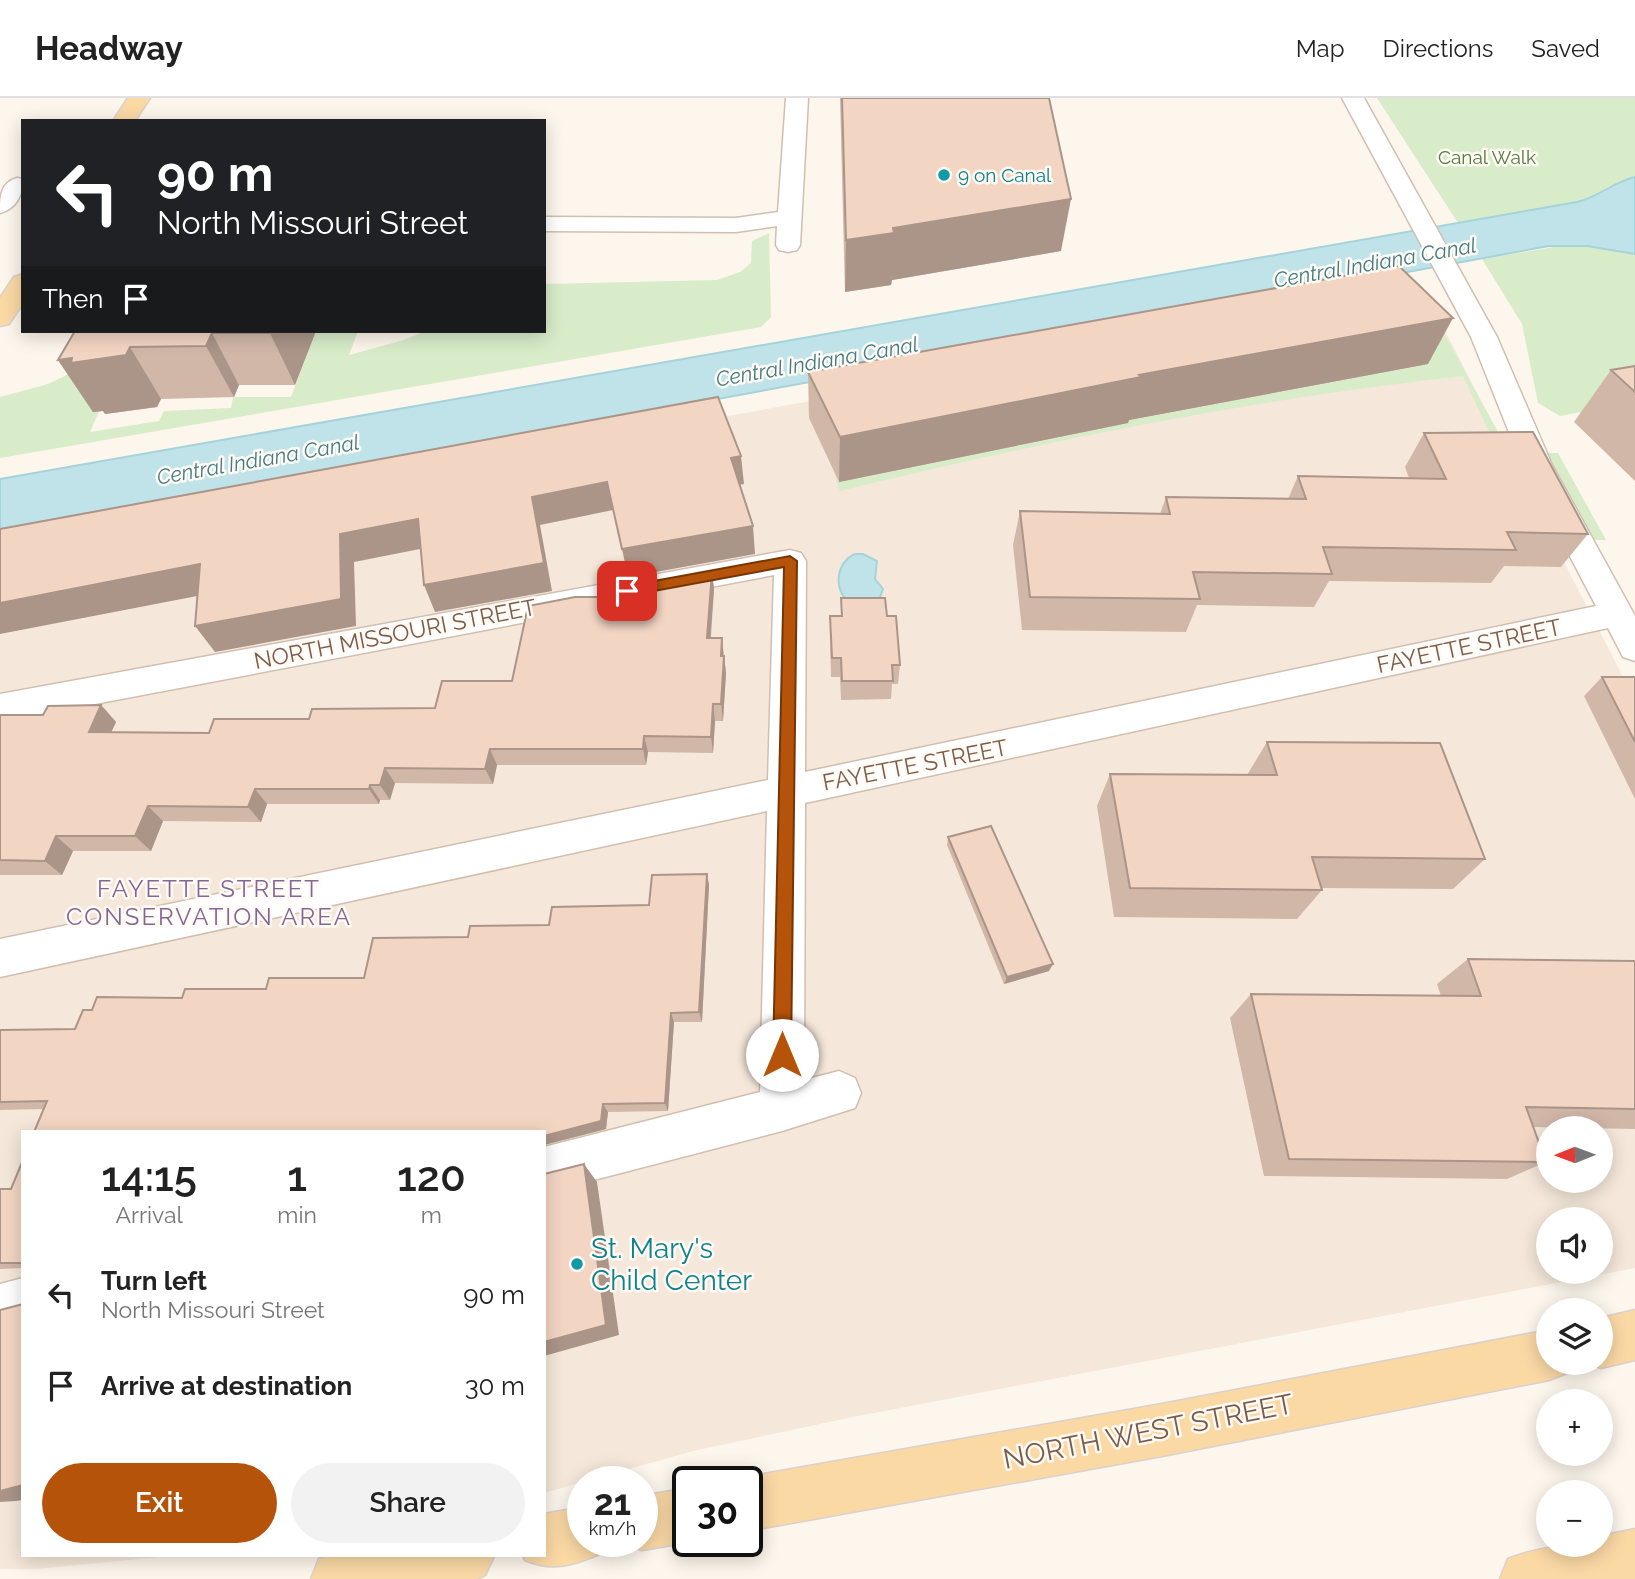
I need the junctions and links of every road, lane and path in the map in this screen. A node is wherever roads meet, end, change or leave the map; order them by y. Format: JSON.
{"nodes":[{"id":1,"x":139,"y":98,"type":"edge"},
{"id":2,"x":797,"y":98,"type":"edge"},
{"id":3,"x":1353,"y":98,"type":"edge"},
{"id":4,"x":125,"y":119,"type":"edge"},
{"id":5,"x":13,"y":185,"type":"edge"},
{"id":6,"x":0,"y":206,"type":"edge"},
{"id":7,"x":790,"y":217,"type":"junction"},
{"id":8,"x":546,"y":224,"type":"edge"},
{"id":9,"x":788,"y":246,"type":"dead end"},
{"id":10,"x":21,"y":285,"type":"edge"},
{"id":11,"x":0,"y":318,"type":"edge"},
{"id":12,"x":1628,"y":634,"type":"edge"},
{"id":13,"x":0,"y":708,"type":"edge"},
{"id":14,"x":786,"y":790,"type":"junction"},
{"id":15,"x":0,"y":958,"type":"edge"},
{"id":16,"x":839,"y":1093,"type":"dead end"},
{"id":17,"x":782,"y":1110,"type":"junction"},
{"id":18,"x":546,"y":1169,"type":"edge"},
{"id":19,"x":21,"y":1304,"type":"edge"},
{"id":20,"x":0,"y":1309,"type":"edge"},
{"id":21,"x":1635,"y":1335,"type":"edge"},
{"id":22,"x":1613,"y":1340,"type":"edge"},
{"id":23,"x":1536,"y":1358,"type":"edge"},
{"id":24,"x":763,"y":1501,"type":"edge"},
{"id":25,"x":567,"y":1537,"type":"edge"},
{"id":26,"x":546,"y":1541,"type":"edge"},
{"id":27,"x":460,"y":1557,"type":"edge"},
{"id":28,"x":1635,"y":1557,"type":"edge"},
{"id":29,"x":339,"y":1579,"type":"edge"},
{"id":30,"x":1528,"y":1579,"type":"edge"}],
"edges":[{"from":1,"to":4,"type":"main road"},
{"from":2,"to":7,"type":"street"},
{"from":3,"to":12,"type":"street"},
{"from":5,"to":6,"type":"street"},
{"from":7,"to":8,"type":"street"},
{"from":7,"to":9,"type":"street"},
{"from":10,"to":11,"type":"main road"},
{"from":12,"to":14,"type":"street","name":"FAYETTE STREET"},
{"from":13,"to":14,"type":"street","name":"NORTH MISSOURI STREET"},
{"from":14,"to":15,"type":"street","name":"FAYETTE STREET"},
{"from":14,"to":17,"type":"street"},
{"from":16,"to":17,"type":"street"},
{"from":17,"to":18,"type":"street"},
{"from":19,"to":20,"type":"street"},
{"from":21,"to":22,"type":"main road"},
{"from":23,"to":24,"type":"main road","name":"NORTH WEST STREET"},
{"from":25,"to":26,"type":"main road"},
{"from":27,"to":29,"type":"main road"},
{"from":28,"to":30,"type":"main road"}]}
